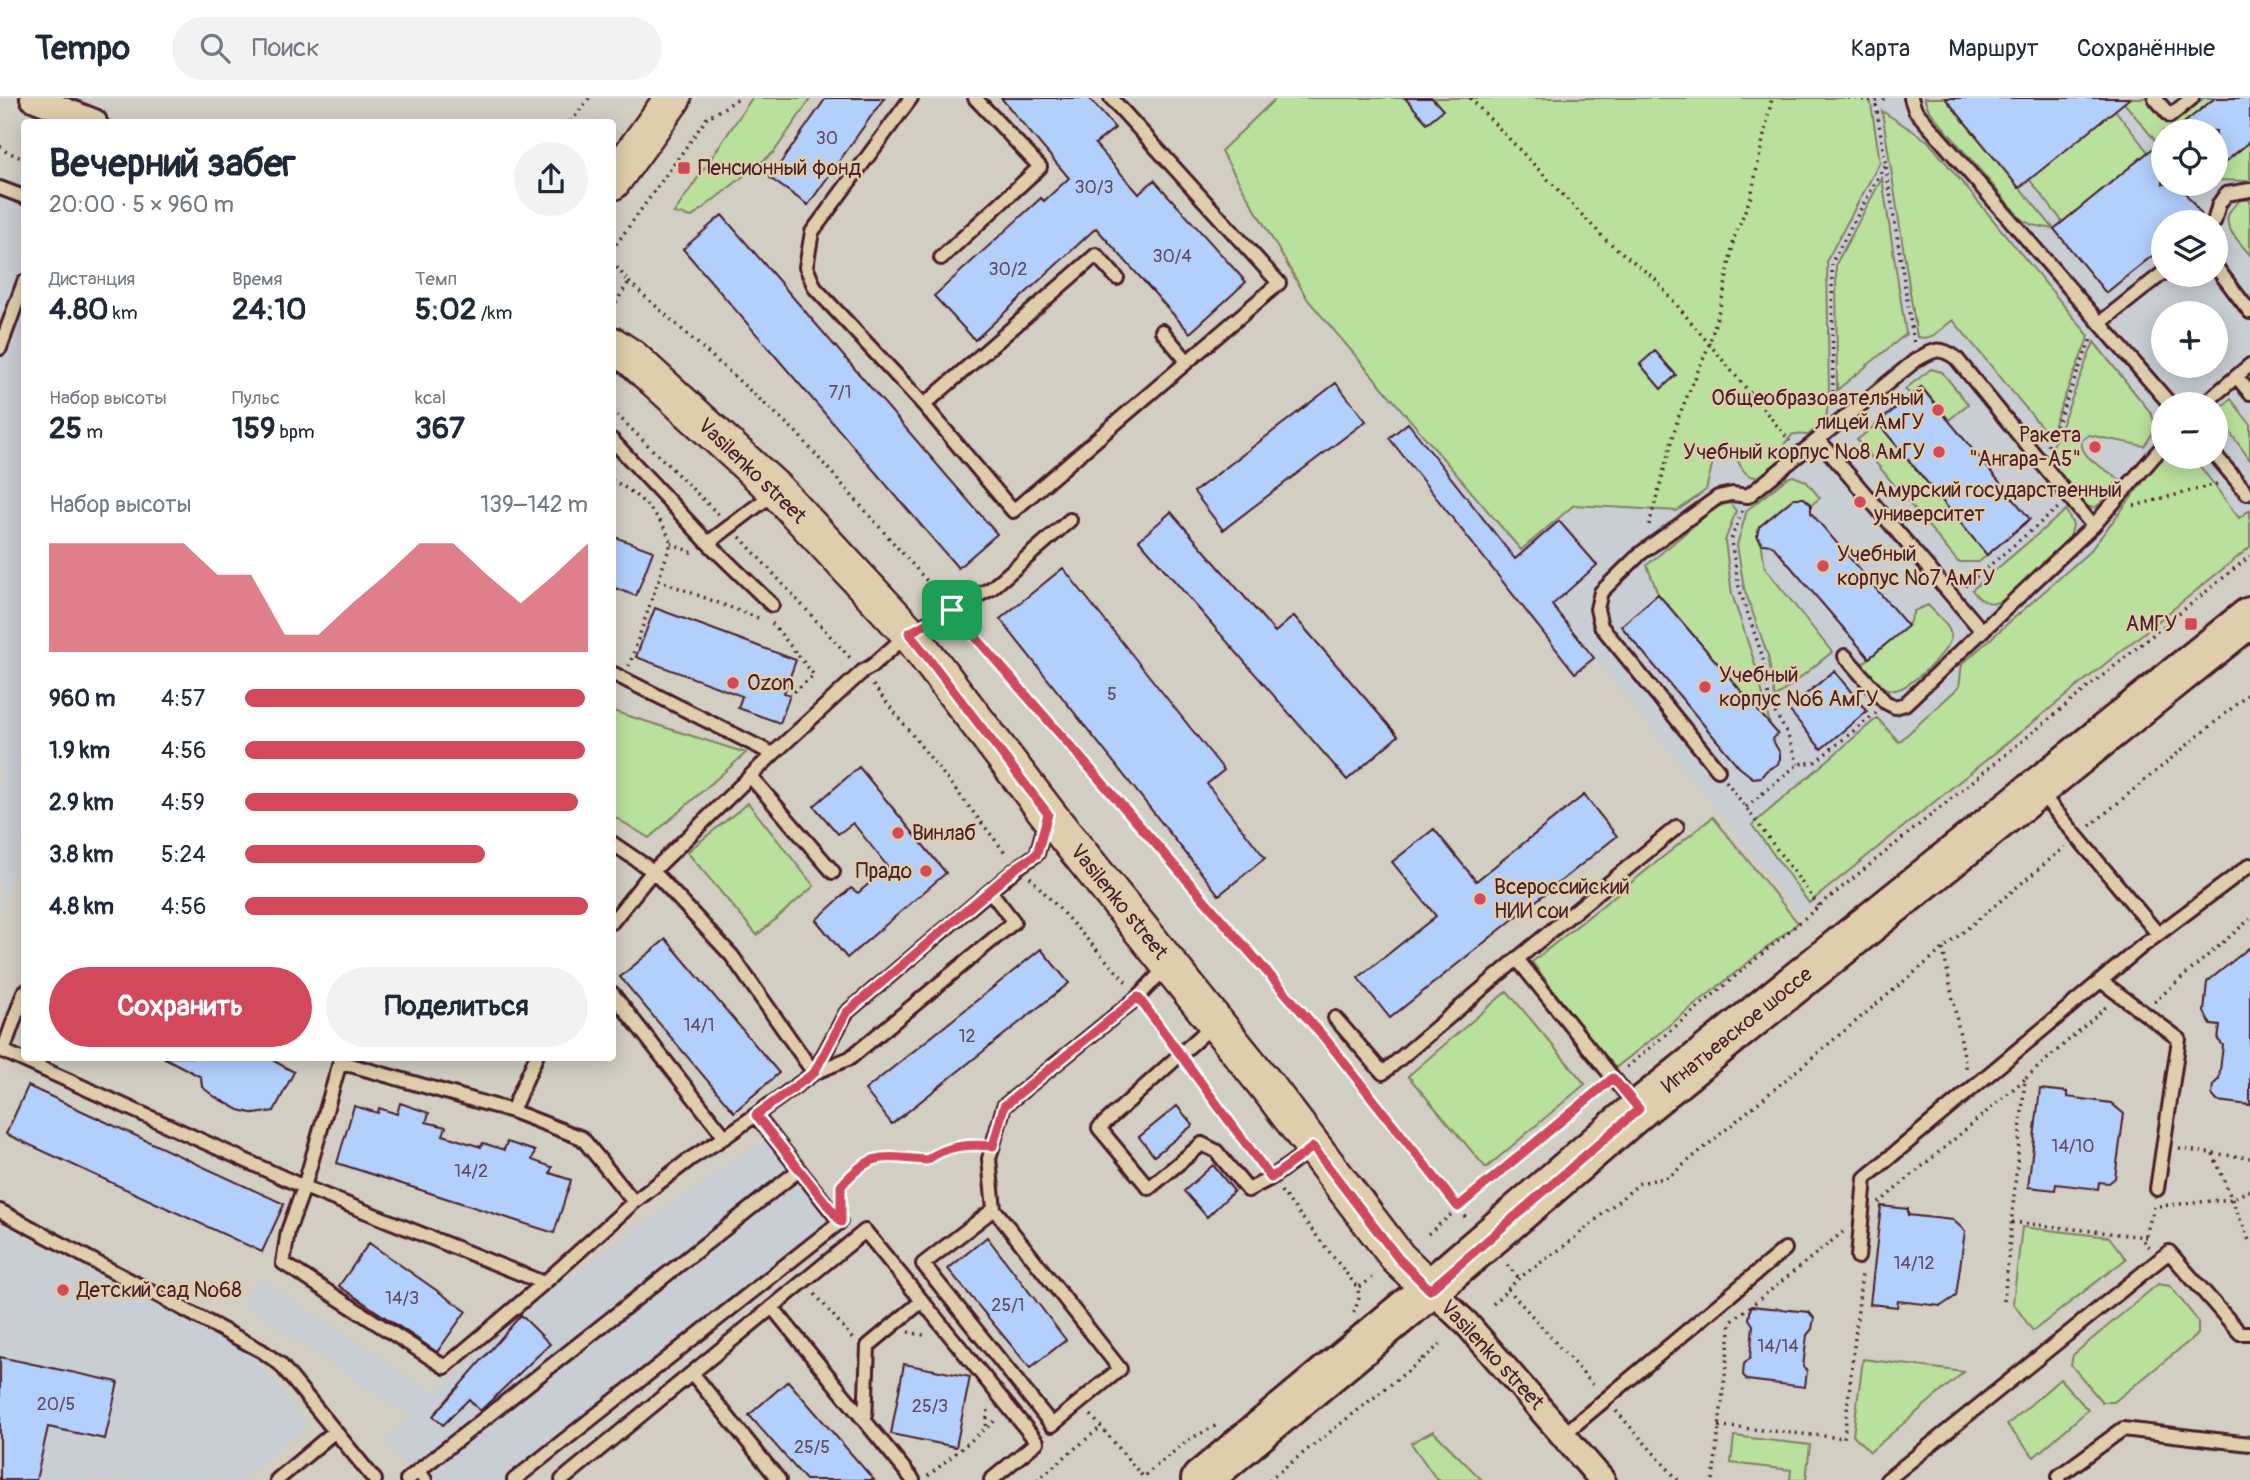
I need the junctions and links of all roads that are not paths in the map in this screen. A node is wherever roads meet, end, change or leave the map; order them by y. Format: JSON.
{"nodes":[{"id":1,"x":673,"y":98,"type":"edge"},
{"id":2,"x":911,"y":98,"type":"edge"},
{"id":3,"x":975,"y":98,"type":"edge"},
{"id":4,"x":1111,"y":98,"type":"edge"},
{"id":5,"x":1911,"y":98,"type":"edge"},
{"id":6,"x":2155,"y":98,"type":"edge"},
{"id":7,"x":2192,"y":98,"type":"edge"},
{"id":8,"x":38,"y":99,"type":"edge"},
{"id":9,"x":84,"y":119,"type":"edge"},
{"id":10,"x":616,"y":176,"type":"edge"},
{"id":11,"x":0,"y":188,"type":"edge"},
{"id":12,"x":2250,"y":190,"type":"edge"},
{"id":13,"x":21,"y":196,"type":"edge"},
{"id":14,"x":2217,"y":210,"type":"edge"},
{"id":15,"x":941,"y":258,"type":"dead end"},
{"id":16,"x":1117,"y":278,"type":"dead end"},
{"id":17,"x":2151,"y":282,"type":"edge"},
{"id":18,"x":2228,"y":283,"type":"edge"},
{"id":19,"x":21,"y":290,"type":"edge"},
{"id":20,"x":2250,"y":312,"type":"edge"},
{"id":21,"x":2100,"y":323,"type":"junction"},
{"id":22,"x":1162,"y":331,"type":"dead end"},
{"id":23,"x":0,"y":348,"type":"edge"},
{"id":24,"x":616,"y":348,"type":"edge"},
{"id":25,"x":1187,"y":361,"type":"junction"},
{"id":26,"x":2250,"y":365,"type":"edge"},
{"id":27,"x":2237,"y":377,"type":"junction"},
{"id":28,"x":2160,"y":392,"type":"edge"},
{"id":29,"x":2219,"y":392,"type":"edge"},
{"id":30,"x":2250,"y":393,"type":"edge"},
{"id":31,"x":924,"y":405,"type":"junction"},
{"id":32,"x":1818,"y":439,"type":"junction"},
{"id":33,"x":616,"y":444,"type":"edge"},
{"id":34,"x":2151,"y":460,"type":"edge"},
{"id":35,"x":2227,"y":469,"type":"edge"},
{"id":36,"x":777,"y":491,"type":"junction"},
{"id":37,"x":2247,"y":493,"type":"dead end"},
{"id":38,"x":1070,"y":520,"type":"dead end"},
{"id":39,"x":2093,"y":526,"type":"junction"},
{"id":40,"x":708,"y":543,"type":"junction"},
{"id":41,"x":772,"y":605,"type":"dead end"},
{"id":42,"x":2250,"y":617,"type":"edge"},
{"id":43,"x":1982,"y":631,"type":"junction"},
{"id":44,"x":909,"y":633,"type":"junction"},
{"id":45,"x":1845,"y":656,"type":"dead end"},
{"id":46,"x":618,"y":676,"type":"edge"},
{"id":47,"x":773,"y":754,"type":"junction"},
{"id":48,"x":1718,"y":770,"type":"road end"},
{"id":49,"x":750,"y":776,"type":"junction"},
{"id":50,"x":2036,"y":789,"type":"junction"},
{"id":51,"x":1048,"y":814,"type":"junction"},
{"id":52,"x":1677,"y":827,"type":"dead end"},
{"id":53,"x":616,"y":847,"type":"edge"},
{"id":54,"x":2250,"y":865,"type":"edge"},
{"id":55,"x":653,"y":871,"type":"junction"},
{"id":56,"x":833,"y":872,"type":"dead end"},
{"id":57,"x":990,"y":891,"type":"junction"},
{"id":58,"x":616,"y":917,"type":"edge"},
{"id":59,"x":2158,"y":934,"type":"junction"},
{"id":60,"x":1517,"y":959,"type":"junction"},
{"id":61,"x":1169,"y":963,"type":"junction"},
{"id":62,"x":2101,"y":981,"type":"junction"},
{"id":63,"x":616,"y":998,"type":"edge"},
{"id":64,"x":21,"y":1000,"type":"edge"},
{"id":65,"x":1335,"y":1018,"type":"dead end"},
{"id":66,"x":1215,"y":1023,"type":"junction"},
{"id":67,"x":21,"y":1059,"type":"edge"},
{"id":68,"x":25,"y":1061,"type":"edge"},
{"id":69,"x":337,"y":1061,"type":"edge"},
{"id":70,"x":345,"y":1061,"type":"edge"},
{"id":71,"x":534,"y":1061,"type":"edge"},
{"id":72,"x":814,"y":1073,"type":"junction"},
{"id":73,"x":1639,"y":1109,"type":"junction"},
{"id":74,"x":512,"y":1111,"type":"junction"},
{"id":75,"x":756,"y":1115,"type":"junction"},
{"id":76,"x":725,"y":1137,"type":"junction"},
{"id":77,"x":1313,"y":1147,"type":"junction"},
{"id":78,"x":799,"y":1170,"type":"junction"},
{"id":79,"x":304,"y":1187,"type":"junction"},
{"id":80,"x":2157,"y":1189,"type":"road end"},
{"id":81,"x":634,"y":1202,"type":"junction"},
{"id":82,"x":994,"y":1209,"type":"junction"},
{"id":83,"x":0,"y":1211,"type":"edge"},
{"id":84,"x":1784,"y":1249,"type":"dead end"},
{"id":85,"x":1860,"y":1261,"type":"road end"},
{"id":86,"x":544,"y":1283,"type":"junction"},
{"id":87,"x":1430,"y":1290,"type":"junction"},
{"id":88,"x":922,"y":1301,"type":"junction"},
{"id":89,"x":772,"y":1307,"type":"junction"},
{"id":90,"x":2245,"y":1333,"type":"edge"},
{"id":91,"x":2250,"y":1345,"type":"edge"},
{"id":92,"x":692,"y":1373,"type":"junction"},
{"id":93,"x":865,"y":1421,"type":"junction"},
{"id":94,"x":334,"y":1432,"type":"junction"},
{"id":95,"x":1564,"y":1434,"type":"junction"},
{"id":96,"x":2250,"y":1444,"type":"edge"},
{"id":97,"x":421,"y":1476,"type":"edge"},
{"id":98,"x":277,"y":1480,"type":"edge"},
{"id":99,"x":375,"y":1480,"type":"edge"},
{"id":100,"x":407,"y":1480,"type":"edge"},
{"id":101,"x":514,"y":1480,"type":"edge"},
{"id":102,"x":562,"y":1480,"type":"edge"},
{"id":103,"x":779,"y":1480,"type":"edge"},
{"id":104,"x":913,"y":1480,"type":"edge"},
{"id":105,"x":991,"y":1480,"type":"edge"},
{"id":106,"x":1201,"y":1480,"type":"edge"},
{"id":107,"x":1602,"y":1480,"type":"edge"},
{"id":108,"x":1887,"y":1480,"type":"edge"},
{"id":109,"x":2059,"y":1480,"type":"edge"}],
"edges":[{"from":1,"to":10,"type":"main road"},
{"from":2,"to":31,"type":"lane"},
{"from":3,"to":15,"type":"lane"},
{"from":4,"to":25,"type":"lane"},
{"from":5,"to":21,"type":"lane"},
{"from":6,"to":7,"type":"lane"},
{"from":8,"to":9,"type":"street"},
{"from":11,"to":13,"type":"lane"},
{"from":12,"to":14,"type":"lane"},
{"from":16,"to":31,"type":"lane"},
{"from":17,"to":21,"type":"lane"},
{"from":18,"to":20,"type":"lane"},
{"from":19,"to":23,"type":"lane"},
{"from":21,"to":28,"type":"lane"},
{"from":22,"to":25,"type":"lane"},
{"from":24,"to":36,"type":"main road","name":"Vasilenko street"},
{"from":25,"to":31,"type":"lane"},
{"from":26,"to":27,"type":"lane"},
{"from":27,"to":29,"type":"lane"},
{"from":27,"to":30,"type":"lane"},
{"from":32,"to":39,"type":"lane"},
{"from":32,"to":43,"type":"lane"},
{"from":32,"to":48,"type":"lane"},
{"from":33,"to":40,"type":"lane"},
{"from":34,"to":39,"type":"lane"},
{"from":35,"to":37,"type":"lane"},
{"from":36,"to":40,"type":"lane"},
{"from":36,"to":44,"type":"main road","name":"Vasilenko street"},
{"from":38,"to":44,"type":"lane"},
{"from":39,"to":43,"type":"lane"},
{"from":40,"to":41,"type":"lane"},
{"from":42,"to":50,"type":"main road","name":"Игнатьевское шоссе"},
{"from":43,"to":45,"type":"lane"},
{"from":44,"to":47,"type":"lane"},
{"from":44,"to":51,"type":"main road","name":"Vasilenko street"},
{"from":46,"to":47,"type":"lane"},
{"from":47,"to":49,"type":"lane"},
{"from":49,"to":55,"type":"lane"},
{"from":49,"to":56,"type":"lane"},
{"from":50,"to":59,"type":"lane"},
{"from":50,"to":73,"type":"main road","name":"Игнатьевское шоссе"},
{"from":51,"to":57,"type":"lane"},
{"from":51,"to":61,"type":"main road","name":"Vasilenko street"},
{"from":52,"to":60,"type":"lane"},
{"from":53,"to":55,"type":"lane"},
{"from":54,"to":59,"type":"lane"},
{"from":55,"to":58,"type":"lane"},
{"from":55,"to":72,"type":"lane"},
{"from":57,"to":72,"type":"lane"},
{"from":57,"to":72,"type":"lane"},
{"from":59,"to":62,"type":"lane"},
{"from":60,"to":65,"type":"lane"},
{"from":60,"to":73,"type":"lane"},
{"from":61,"to":66,"type":"main road","name":"Vasilenko street"},
{"from":61,"to":82,"type":"lane"},
{"from":62,"to":80,"type":"lane"},
{"from":62,"to":85,"type":"lane"},
{"from":63,"to":76,"type":"lane"},
{"from":64,"to":67,"type":"lane"},
{"from":66,"to":77,"type":"main road","name":"Vasilenko street"},
{"from":66,"to":77,"type":"lane"},
{"from":68,"to":79,"type":"lane"},
{"from":69,"to":79,"type":"lane"},
{"from":70,"to":74,"type":"lane"},
{"from":71,"to":74,"type":"lane"},
{"from":72,"to":75,"type":"lane"},
{"from":73,"to":87,"type":"main road","name":"Игнатьевское шоссе"},
{"from":74,"to":81,"type":"lane"},
{"from":75,"to":76,"type":"lane"},
{"from":75,"to":78,"type":"lane"},
{"from":76,"to":81,"type":"lane"},
{"from":77,"to":87,"type":"main road","name":"Vasilenko street"},
{"from":78,"to":97,"type":"lane"},
{"from":78,"to":101,"type":"lane"},
{"from":79,"to":86,"type":"lane"},
{"from":79,"to":86,"type":"lane"},
{"from":81,"to":86,"type":"lane"},
{"from":82,"to":82,"type":"lane"},
{"from":83,"to":94,"type":"lane"},
{"from":84,"to":95,"type":"lane"},
{"from":87,"to":95,"type":"street","name":"Vasilenko street"},
{"from":87,"to":106,"type":"main road","name":"Игнатьевское шоссе"},
{"from":88,"to":89,"type":"lane"},
{"from":88,"to":93,"type":"lane"},
{"from":88,"to":105,"type":"lane"},
{"from":89,"to":92,"type":"lane"},
{"from":89,"to":93,"type":"lane"},
{"from":90,"to":91,"type":"lane"},
{"from":90,"to":108,"type":"lane"},
{"from":92,"to":102,"type":"lane"},
{"from":92,"to":103,"type":"lane"},
{"from":93,"to":104,"type":"lane"},
{"from":94,"to":98,"type":"lane"},
{"from":94,"to":99,"type":"lane"},
{"from":95,"to":107,"type":"street","name":"Vasilenko street"},
{"from":96,"to":109,"type":"lane"},
{"from":97,"to":100,"type":"lane"}]}
